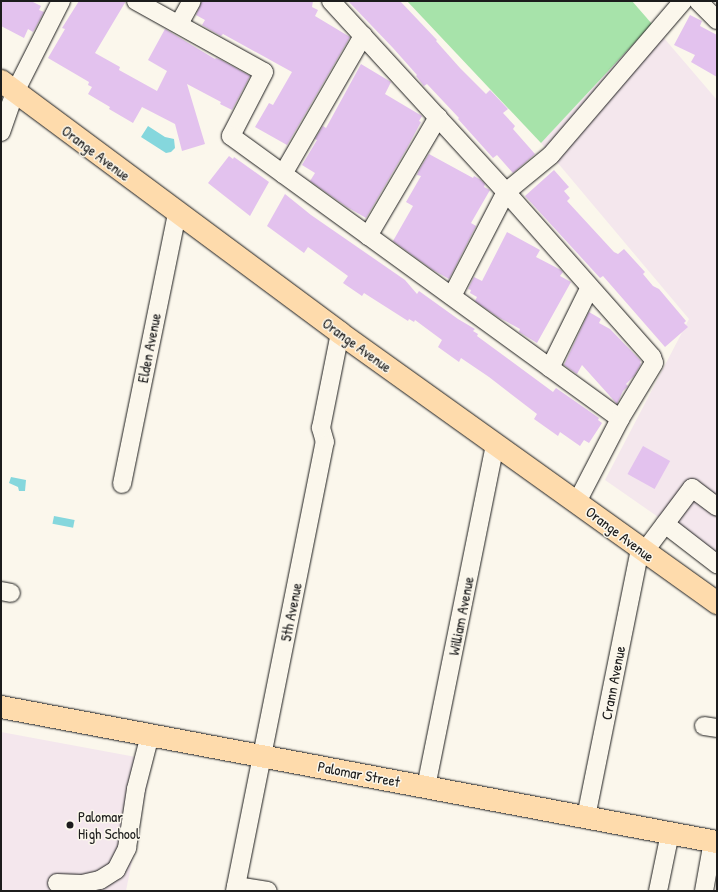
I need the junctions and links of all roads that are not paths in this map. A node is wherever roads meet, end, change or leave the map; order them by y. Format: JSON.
{"nodes":[{"id":1,"x":136,"y":1,"type":"edge"},
{"id":2,"x":192,"y":1,"type":"edge"},
{"id":3,"x":331,"y":1,"type":"edge"},
{"id":4,"x":683,"y":1,"type":"edge"},
{"id":5,"x":698,"y":1,"type":"edge"},
{"id":6,"x":58,"y":2,"type":"edge"},
{"id":7,"x":717,"y":20,"type":"edge"},
{"id":8,"x":179,"y":24,"type":"junction"},
{"id":9,"x":363,"y":36,"type":"junction"},
{"id":10,"x":8,"y":86,"type":"edge"},
{"id":11,"x":438,"y":117,"type":"junction"},
{"id":12,"x":1,"y":132,"type":"edge"},
{"id":13,"x":283,"y":174,"type":"junction"},
{"id":14,"x":506,"y":192,"type":"junction"},
{"id":15,"x":177,"y":213,"type":"junction"},
{"id":16,"x":368,"y":236,"type":"junction"},
{"id":17,"x":590,"y":287,"type":"junction"},
{"id":18,"x":452,"y":296,"type":"junction"},
{"id":19,"x":340,"y":333,"type":"junction"},
{"id":20,"x":550,"y":368,"type":"junction"},
{"id":21,"x":620,"y":419,"type":"junction"},
{"id":22,"x":495,"y":445,"type":"junction"},
{"id":23,"x":122,"y":484,"type":"dead end"},
{"id":24,"x":577,"y":502,"type":"junction"},
{"id":25,"x":717,"y":507,"type":"edge"},
{"id":26,"x":665,"y":524,"type":"junction"},
{"id":27,"x":642,"y":550,"type":"junction"},
{"id":28,"x":717,"y":564,"type":"edge"},
{"id":29,"x":716,"y":599,"type":"edge"},
{"id":30,"x":1,"y":707,"type":"edge"},
{"id":31,"x":150,"y":735,"type":"junction"},
{"id":32,"x":263,"y":756,"type":"junction"},
{"id":33,"x":426,"y":787,"type":"junction"},
{"id":34,"x":586,"y":817,"type":"junction"},
{"id":35,"x":670,"y":833,"type":"junction"},
{"id":36,"x":715,"y":842,"type":"edge"},
{"id":37,"x":57,"y":883,"type":"dead end"},
{"id":38,"x":235,"y":888,"type":"edge"},
{"id":39,"x":268,"y":891,"type":"edge"},
{"id":40,"x":658,"y":891,"type":"edge"},
{"id":41,"x":704,"y":891,"type":"edge"}],
"edges":[{"from":1,"to":8,"type":"street"},
{"from":2,"to":8,"type":"street"},
{"from":3,"to":9,"type":"street"},
{"from":4,"to":14,"type":"street"},
{"from":5,"to":7,"type":"street"},
{"from":6,"to":10,"type":"street"},
{"from":8,"to":13,"type":"street"},
{"from":9,"to":11,"type":"street"},
{"from":9,"to":13,"type":"street"},
{"from":10,"to":12,"type":"street"},
{"from":10,"to":15,"type":"main road","name":"Orange Avenue"},
{"from":11,"to":14,"type":"street"},
{"from":11,"to":16,"type":"street"},
{"from":13,"to":16,"type":"street"},
{"from":14,"to":17,"type":"street"},
{"from":14,"to":18,"type":"street"},
{"from":15,"to":19,"type":"main road","name":"Orange Avenue"},
{"from":15,"to":23,"type":"street","name":"Elden Avenue"},
{"from":16,"to":18,"type":"street"},
{"from":17,"to":20,"type":"street"},
{"from":17,"to":21,"type":"street"},
{"from":18,"to":20,"type":"street"},
{"from":19,"to":22,"type":"main road","name":"Orange Avenue"},
{"from":19,"to":32,"type":"street","name":"5th Avenue"},
{"from":20,"to":21,"type":"street"},
{"from":21,"to":24,"type":"street"},
{"from":22,"to":24,"type":"main road","name":"Orange Avenue"},
{"from":22,"to":33,"type":"street","name":"William Avenue"},
{"from":24,"to":27,"type":"main road","name":"Orange Avenue"},
{"from":25,"to":26,"type":"street"},
{"from":26,"to":27,"type":"street"},
{"from":26,"to":28,"type":"street"},
{"from":27,"to":29,"type":"main road","name":"Orange Avenue"},
{"from":27,"to":34,"type":"street","name":"Crann Avenue"},
{"from":30,"to":31,"type":"main road","name":"Palomar Street"},
{"from":31,"to":32,"type":"main road","name":"Palomar Street"},
{"from":31,"to":37,"type":"street"},
{"from":32,"to":33,"type":"main road","name":"Palomar Street"},
{"from":32,"to":38,"type":"street","name":"5th Avenue"},
{"from":33,"to":34,"type":"main road","name":"Palomar Street"},
{"from":34,"to":35,"type":"main road","name":"Palomar Street"},
{"from":35,"to":36,"type":"main road","name":"Palomar Street"},
{"from":35,"to":40,"type":"street"},
{"from":36,"to":41,"type":"street"},
{"from":38,"to":39,"type":"street"}]}
